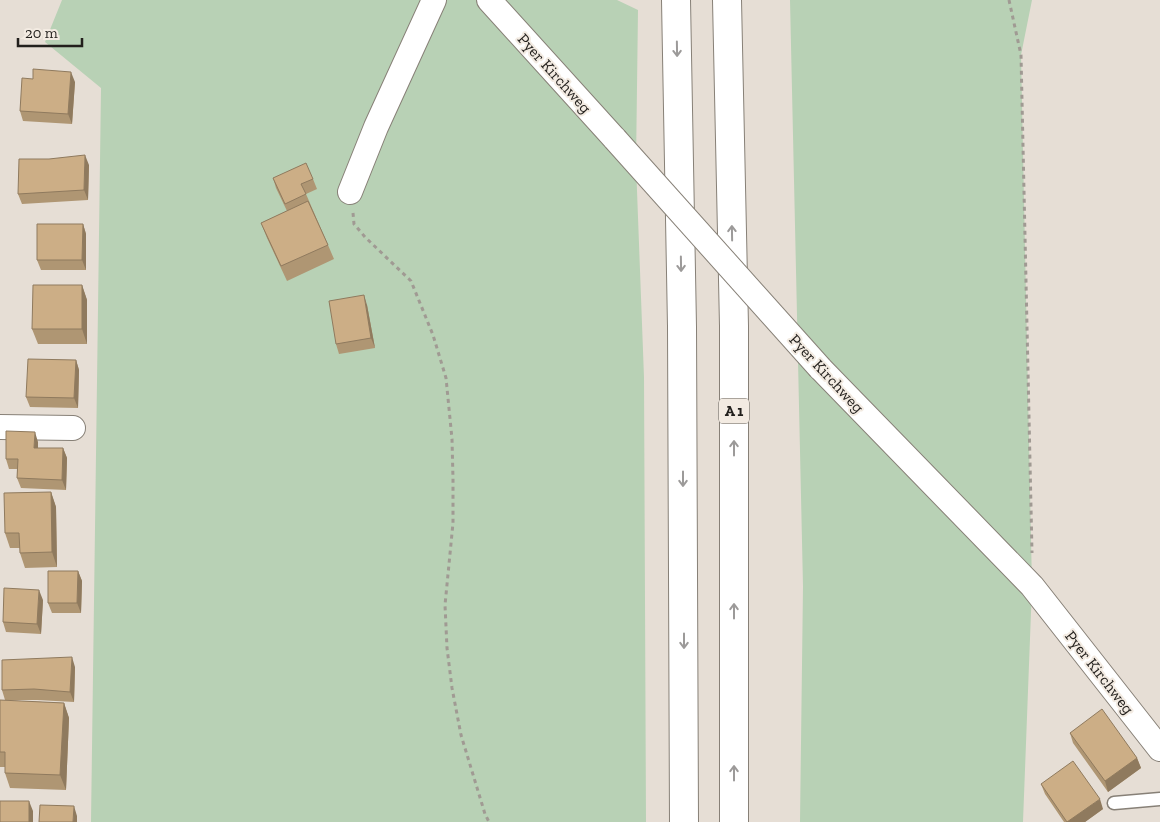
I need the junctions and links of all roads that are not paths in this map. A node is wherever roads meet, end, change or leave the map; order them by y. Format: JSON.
{"nodes":[{"id":1,"x":434,"y":0,"type":"edge"},
{"id":2,"x":489,"y":0,"type":"edge"},
{"id":3,"x":676,"y":0,"type":"edge"},
{"id":4,"x":727,"y":0,"type":"edge"},
{"id":5,"x":350,"y":192,"type":"road end"},
{"id":6,"x":0,"y":427,"type":"edge"},
{"id":7,"x":73,"y":428,"type":"dead end"},
{"id":8,"x":1160,"y":749,"type":"edge"},
{"id":9,"x":1160,"y":799,"type":"edge"},
{"id":10,"x":1114,"y":803,"type":"dead end"},
{"id":11,"x":684,"y":822,"type":"edge"},
{"id":12,"x":734,"y":822,"type":"edge"}],
"edges":[{"from":1,"to":5,"type":"street"},
{"from":2,"to":8,"type":"street","name":"Pyer Kirchweg","bridge":true},
{"from":3,"to":11,"type":"highway","one_way":true},
{"from":12,"to":4,"type":"highway","number":"A 1","one_way":true},
{"from":6,"to":7,"type":"street"},
{"from":9,"to":10,"type":"lane"}]}
